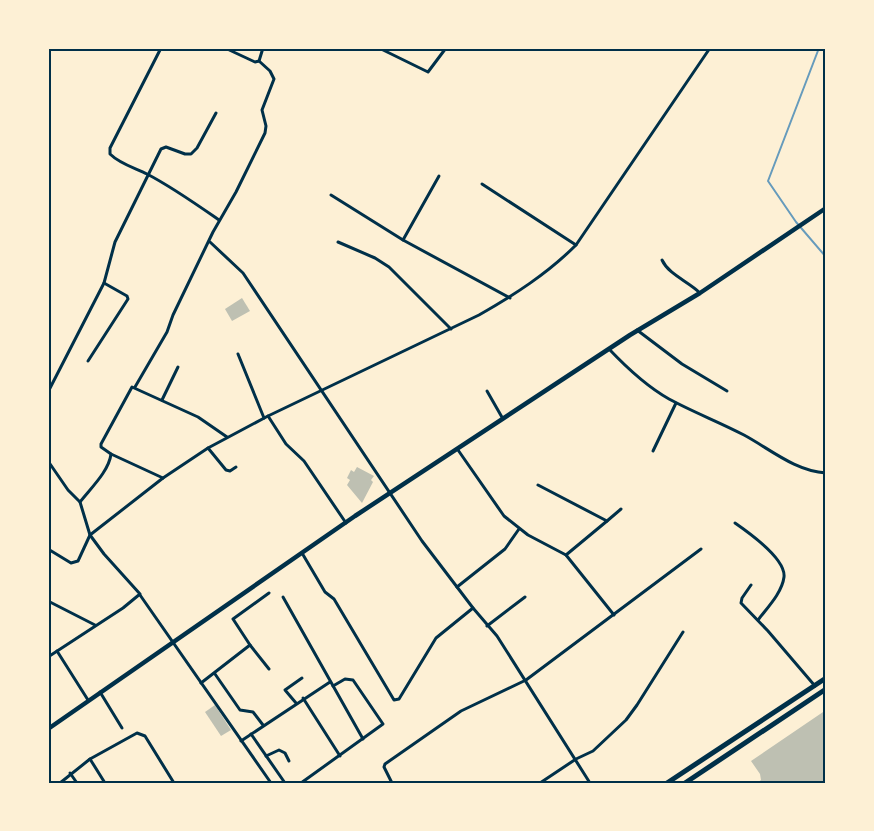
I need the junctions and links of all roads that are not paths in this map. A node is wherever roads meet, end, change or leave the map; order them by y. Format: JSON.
{"nodes":[{"id":1,"x":161,"y":48,"type":"edge"},
{"id":2,"x":225,"y":48,"type":"edge"},
{"id":3,"x":263,"y":48,"type":"edge"},
{"id":4,"x":379,"y":48,"type":"edge"},
{"id":5,"x":446,"y":48,"type":"edge"},
{"id":6,"x":710,"y":48,"type":"edge"},
{"id":7,"x":259,"y":61,"type":"junction"},
{"id":8,"x":216,"y":113,"type":"dead end"},
{"id":9,"x":148,"y":174,"type":"junction"},
{"id":10,"x":439,"y":176,"type":"dead end"},
{"id":11,"x":482,"y":184,"type":"dead end"},
{"id":12,"x":331,"y":195,"type":"dead end"},
{"id":13,"x":826,"y":208,"type":"edge"},
{"id":14,"x":219,"y":220,"type":"junction"},
{"id":15,"x":403,"y":240,"type":"junction"},
{"id":16,"x":210,"y":242,"type":"junction"},
{"id":17,"x":338,"y":242,"type":"dead end"},
{"id":18,"x":576,"y":245,"type":"junction"},
{"id":19,"x":662,"y":260,"type":"dead end"},
{"id":20,"x":104,"y":283,"type":"junction"},
{"id":21,"x":700,"y":293,"type":"junction"},
{"id":22,"x":510,"y":298,"type":"junction"},
{"id":23,"x":451,"y":329,"type":"junction"},
{"id":24,"x":637,"y":330,"type":"junction"},
{"id":25,"x":609,"y":349,"type":"junction"},
{"id":26,"x":238,"y":354,"type":"dead end"},
{"id":27,"x":88,"y":361,"type":"dead end"},
{"id":28,"x":178,"y":367,"type":"dead end"},
{"id":29,"x":135,"y":387,"type":"junction"},
{"id":30,"x":321,"y":390,"type":"junction"},
{"id":31,"x":488,"y":391,"type":"dead end"},
{"id":32,"x":727,"y":391,"type":"dead end"},
{"id":33,"x":48,"y":392,"type":"edge"},
{"id":34,"x":162,"y":400,"type":"junction"},
{"id":35,"x":676,"y":403,"type":"junction"},
{"id":36,"x":266,"y":417,"type":"junction"},
{"id":37,"x":503,"y":419,"type":"junction"},
{"id":38,"x":227,"y":437,"type":"junction"},
{"id":39,"x":208,"y":448,"type":"junction"},
{"id":40,"x":458,"y":450,"type":"junction"},
{"id":41,"x":653,"y":451,"type":"dead end"},
{"id":42,"x":111,"y":454,"type":"junction"},
{"id":43,"x":48,"y":461,"type":"edge"},
{"id":44,"x":236,"y":467,"type":"dead end"},
{"id":45,"x":826,"y":473,"type":"edge"},
{"id":46,"x":164,"y":478,"type":"junction"},
{"id":47,"x":538,"y":485,"type":"dead end"},
{"id":48,"x":390,"y":494,"type":"junction"},
{"id":49,"x":80,"y":502,"type":"junction"},
{"id":50,"x":621,"y":509,"type":"dead end"},
{"id":51,"x":608,"y":521,"type":"junction"},
{"id":52,"x":346,"y":523,"type":"junction"},
{"id":53,"x":735,"y":523,"type":"dead end"},
{"id":54,"x":519,"y":529,"type":"junction"},
{"id":55,"x":90,"y":535,"type":"junction"},
{"id":56,"x":48,"y":549,"type":"edge"},
{"id":57,"x":701,"y":549,"type":"dead end"},
{"id":58,"x":302,"y":554,"type":"junction"},
{"id":59,"x":566,"y":555,"type":"junction"},
{"id":60,"x":752,"y":585,"type":"dead end"},
{"id":61,"x":457,"y":587,"type":"junction"},
{"id":62,"x":140,"y":594,"type":"junction"},
{"id":63,"x":269,"y":594,"type":"dead end"},
{"id":64,"x":283,"y":597,"type":"dead end"},
{"id":65,"x":525,"y":597,"type":"dead end"},
{"id":66,"x":48,"y":601,"type":"edge"},
{"id":67,"x":473,"y":608,"type":"junction"},
{"id":68,"x":614,"y":615,"type":"junction"},
{"id":69,"x":758,"y":620,"type":"junction"},
{"id":70,"x":95,"y":625,"type":"junction"},
{"id":71,"x":488,"y":626,"type":"junction"},
{"id":72,"x":683,"y":632,"type":"dead end"},
{"id":73,"x":174,"y":644,"type":"junction"},
{"id":74,"x":250,"y":645,"type":"junction"},
{"id":75,"x":57,"y":651,"type":"junction"},
{"id":76,"x":48,"y":657,"type":"edge"},
{"id":77,"x":269,"y":669,"type":"dead end"},
{"id":78,"x":215,"y":674,"type":"junction"},
{"id":79,"x":302,"y":678,"type":"dead end"},
{"id":80,"x":826,"y":678,"type":"edge"},
{"id":81,"x":526,"y":680,"type":"junction"},
{"id":82,"x":330,"y":682,"type":"junction"},
{"id":83,"x":201,"y":683,"type":"junction"},
{"id":84,"x":333,"y":686,"type":"junction"},
{"id":85,"x":815,"y":686,"type":"junction"},
{"id":86,"x":826,"y":689,"type":"edge"},
{"id":87,"x":100,"y":692,"type":"junction"},
{"id":88,"x":303,"y":698,"type":"junction"},
{"id":89,"x":88,"y":700,"type":"junction"},
{"id":90,"x":296,"y":703,"type":"junction"},
{"id":91,"x":264,"y":725,"type":"junction"},
{"id":92,"x":122,"y":728,"type":"dead end"},
{"id":93,"x":48,"y":729,"type":"edge"},
{"id":94,"x":251,"y":734,"type":"junction"},
{"id":95,"x":363,"y":740,"type":"junction"},
{"id":96,"x":241,"y":741,"type":"junction"},
{"id":97,"x":266,"y":756,"type":"junction"},
{"id":98,"x":340,"y":756,"type":"junction"},
{"id":99,"x":90,"y":759,"type":"junction"},
{"id":100,"x":576,"y":759,"type":"junction"},
{"id":101,"x":289,"y":761,"type":"dead end"},
{"id":102,"x":70,"y":773,"type":"junction"},
{"id":103,"x":60,"y":783,"type":"edge"},
{"id":104,"x":77,"y":783,"type":"edge"},
{"id":105,"x":105,"y":783,"type":"edge"},
{"id":106,"x":174,"y":783,"type":"edge"},
{"id":107,"x":271,"y":783,"type":"edge"},
{"id":108,"x":285,"y":783,"type":"edge"},
{"id":109,"x":302,"y":783,"type":"edge"},
{"id":110,"x":392,"y":783,"type":"edge"},
{"id":111,"x":540,"y":783,"type":"edge"},
{"id":112,"x":590,"y":783,"type":"edge"},
{"id":113,"x":667,"y":783,"type":"edge"},
{"id":114,"x":685,"y":783,"type":"edge"}],
"edges":[{"from":1,"to":9,"type":"street"},
{"from":2,"to":7,"type":"street"},
{"from":3,"to":7,"type":"street"},
{"from":4,"to":5,"type":"street"},
{"from":6,"to":18,"type":"street"},
{"from":7,"to":14,"type":"street"},
{"from":8,"to":9,"type":"street"},
{"from":9,"to":14,"type":"street"},
{"from":9,"to":20,"type":"street"},
{"from":10,"to":15,"type":"street"},
{"from":11,"to":18,"type":"street"},
{"from":12,"to":15,"type":"street"},
{"from":13,"to":21,"type":"street"},
{"from":14,"to":16,"type":"street"},
{"from":15,"to":22,"type":"street"},
{"from":16,"to":29,"type":"street"},
{"from":16,"to":30,"type":"street"},
{"from":17,"to":23,"type":"street"},
{"from":18,"to":22,"type":"street"},
{"from":19,"to":21,"type":"street"},
{"from":20,"to":27,"type":"street"},
{"from":20,"to":33,"type":"street"},
{"from":21,"to":24,"type":"street"},
{"from":22,"to":23,"type":"street"},
{"from":23,"to":30,"type":"street"},
{"from":24,"to":25,"type":"street"},
{"from":24,"to":32,"type":"street"},
{"from":25,"to":35,"type":"street"},
{"from":25,"to":37,"type":"street"},
{"from":26,"to":36,"type":"street"},
{"from":28,"to":34,"type":"street"},
{"from":29,"to":34,"type":"street"},
{"from":29,"to":42,"type":"street"},
{"from":30,"to":36,"type":"street"},
{"from":30,"to":48,"type":"street"},
{"from":31,"to":37,"type":"street"},
{"from":34,"to":38,"type":"street"},
{"from":35,"to":41,"type":"street"},
{"from":35,"to":45,"type":"street"},
{"from":36,"to":38,"type":"street"},
{"from":36,"to":52,"type":"street"},
{"from":37,"to":40,"type":"street"},
{"from":38,"to":39,"type":"street"},
{"from":39,"to":44,"type":"street"},
{"from":39,"to":46,"type":"street"},
{"from":40,"to":48,"type":"street"},
{"from":40,"to":54,"type":"street"},
{"from":42,"to":46,"type":"street"},
{"from":42,"to":49,"type":"street"},
{"from":43,"to":49,"type":"street"},
{"from":46,"to":55,"type":"street"},
{"from":47,"to":51,"type":"street"},
{"from":48,"to":52,"type":"street"},
{"from":48,"to":61,"type":"street"},
{"from":49,"to":55,"type":"street"},
{"from":50,"to":51,"type":"street"},
{"from":51,"to":59,"type":"street"},
{"from":52,"to":58,"type":"street"},
{"from":53,"to":69,"type":"street"},
{"from":54,"to":59,"type":"street"},
{"from":54,"to":61,"type":"street"},
{"from":55,"to":56,"type":"street"},
{"from":55,"to":62,"type":"street"},
{"from":57,"to":68,"type":"street"},
{"from":58,"to":67,"type":"street"},
{"from":58,"to":73,"type":"street"},
{"from":59,"to":68,"type":"street"},
{"from":60,"to":69,"type":"street"},
{"from":61,"to":67,"type":"street"},
{"from":62,"to":70,"type":"street"},
{"from":62,"to":73,"type":"street"},
{"from":63,"to":74,"type":"street"},
{"from":64,"to":82,"type":"street"},
{"from":65,"to":71,"type":"street"},
{"from":66,"to":70,"type":"street"},
{"from":67,"to":71,"type":"street"},
{"from":68,"to":81,"type":"street"},
{"from":69,"to":85,"type":"street"},
{"from":70,"to":75,"type":"street"},
{"from":71,"to":81,"type":"street"},
{"from":72,"to":100,"type":"street"},
{"from":73,"to":83,"type":"street"},
{"from":73,"to":87,"type":"street"},
{"from":74,"to":77,"type":"street"},
{"from":74,"to":78,"type":"street"},
{"from":75,"to":76,"type":"street"},
{"from":75,"to":89,"type":"street"},
{"from":78,"to":83,"type":"street"},
{"from":78,"to":91,"type":"street"},
{"from":79,"to":90,"type":"street"},
{"from":80,"to":85,"type":"highway"},
{"from":81,"to":100,"type":"street"},
{"from":81,"to":110,"type":"street"},
{"from":82,"to":84,"type":"street"},
{"from":82,"to":88,"type":"street"},
{"from":83,"to":96,"type":"street"},
{"from":84,"to":95,"type":"street"},
{"from":84,"to":95,"type":"street"},
{"from":85,"to":113,"type":"highway"},
{"from":86,"to":114,"type":"highway"},
{"from":87,"to":89,"type":"street"},
{"from":87,"to":92,"type":"street"},
{"from":88,"to":90,"type":"street"},
{"from":88,"to":98,"type":"street"},
{"from":89,"to":93,"type":"street"},
{"from":90,"to":91,"type":"street"},
{"from":91,"to":94,"type":"street"},
{"from":94,"to":96,"type":"street"},
{"from":94,"to":97,"type":"street"},
{"from":95,"to":98,"type":"street"},
{"from":96,"to":107,"type":"street"},
{"from":97,"to":101,"type":"street"},
{"from":97,"to":108,"type":"street"},
{"from":98,"to":109,"type":"street"},
{"from":99,"to":102,"type":"street"},
{"from":99,"to":105,"type":"street"},
{"from":99,"to":106,"type":"street"},
{"from":100,"to":111,"type":"street"},
{"from":100,"to":112,"type":"street"},
{"from":102,"to":103,"type":"street"},
{"from":102,"to":104,"type":"street"}]}
